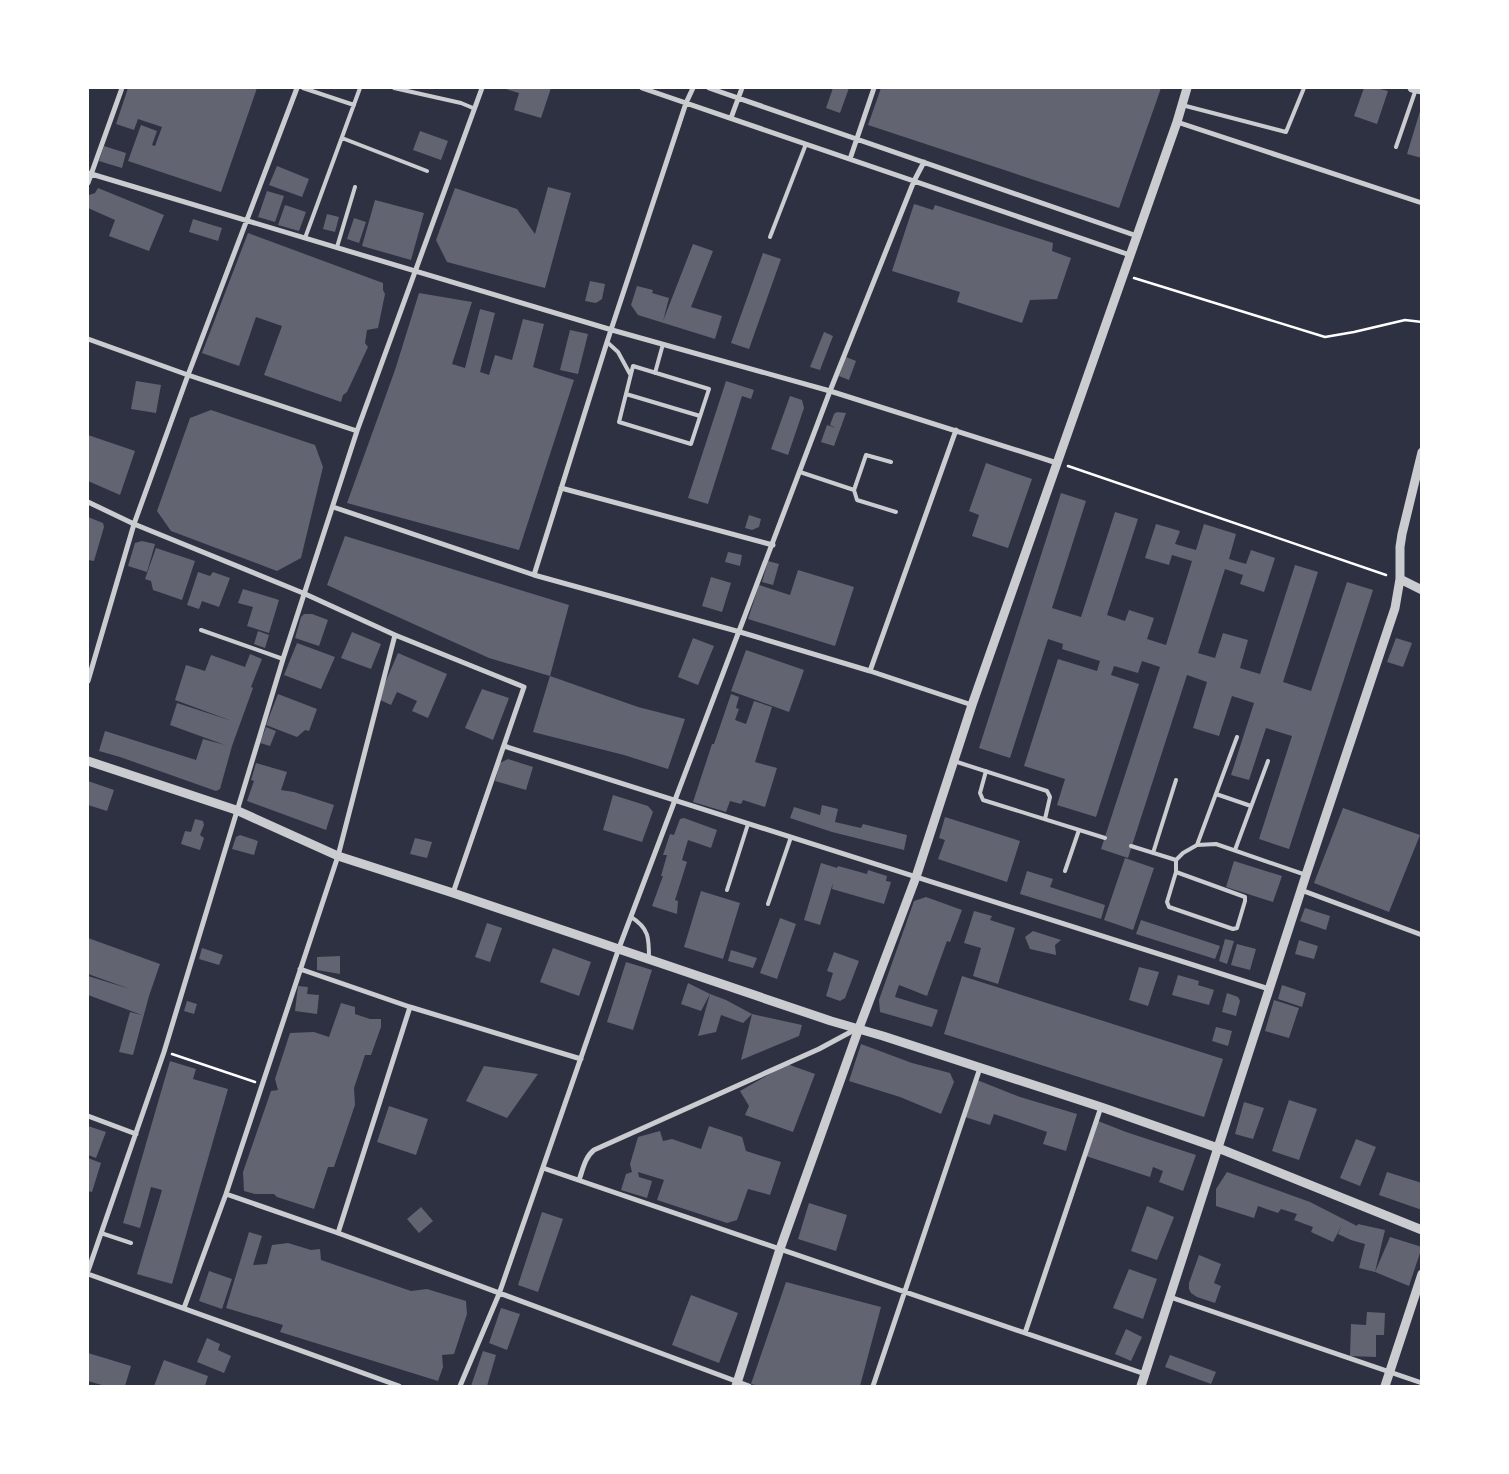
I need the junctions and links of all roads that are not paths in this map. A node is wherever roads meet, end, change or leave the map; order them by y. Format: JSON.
{"nodes":[{"id":1,"x":122,"y":88,"type":"edge"},
{"id":2,"x":297,"y":88,"type":"edge"},
{"id":3,"x":303,"y":88,"type":"edge"},
{"id":4,"x":360,"y":88,"type":"edge"},
{"id":5,"x":394,"y":88,"type":"edge"},
{"id":6,"x":482,"y":88,"type":"edge"},
{"id":7,"x":642,"y":88,"type":"edge"},
{"id":8,"x":693,"y":88,"type":"edge"},
{"id":9,"x":709,"y":88,"type":"edge"},
{"id":10,"x":742,"y":88,"type":"edge"},
{"id":11,"x":874,"y":88,"type":"edge"},
{"id":12,"x":1187,"y":88,"type":"edge"},
{"id":13,"x":1304,"y":88,"type":"edge"},
{"id":14,"x":1417,"y":89,"type":"edge"},
{"id":15,"x":738,"y":98,"type":"junction"},
{"id":16,"x":686,"y":103,"type":"junction"},
{"id":17,"x":354,"y":105,"type":"junction"},
{"id":18,"x":1182,"y":105,"type":"junction"},
{"id":19,"x":473,"y":108,"type":"junction"},
{"id":20,"x":731,"y":118,"type":"junction"},
{"id":21,"x":1177,"y":122,"type":"junction"},
{"id":22,"x":342,"y":138,"type":"junction"},
{"id":23,"x":856,"y":138,"type":"junction"},
{"id":24,"x":806,"y":144,"type":"junction"},
{"id":25,"x":1396,"y":147,"type":"dead end"},
{"id":26,"x":850,"y":159,"type":"junction"},
{"id":27,"x":924,"y":162,"type":"junction"},
{"id":28,"x":427,"y":171,"type":"dead end"},
{"id":29,"x":89,"y":173,"type":"edge"},
{"id":30,"x":914,"y":181,"type":"junction"},
{"id":31,"x":88,"y":183,"type":"edge"},
{"id":32,"x":355,"y":187,"type":"dead end"},
{"id":33,"x":1422,"y":202,"type":"edge"},
{"id":34,"x":247,"y":220,"type":"junction"},
{"id":35,"x":1137,"y":236,"type":"junction"},
{"id":36,"x":770,"y":237,"type":"dead end"},
{"id":37,"x":305,"y":238,"type":"junction"},
{"id":38,"x":337,"y":247,"type":"junction"},
{"id":39,"x":1130,"y":255,"type":"junction"},
{"id":40,"x":415,"y":272,"type":"junction"},
{"id":41,"x":612,"y":330,"type":"junction"},
{"id":42,"x":88,"y":339,"type":"edge"},
{"id":43,"x":608,"y":342,"type":"junction"},
{"id":44,"x":663,"y":344,"type":"junction"},
{"id":45,"x":655,"y":373,"type":"junction"},
{"id":46,"x":188,"y":375,"type":"junction"},
{"id":47,"x":631,"y":375,"type":"junction"},
{"id":48,"x":830,"y":391,"type":"junction"},
{"id":49,"x":626,"y":394,"type":"junction"},
{"id":50,"x":700,"y":416,"type":"junction"},
{"id":51,"x":956,"y":430,"type":"junction"},
{"id":52,"x":357,"y":431,"type":"junction"},
{"id":53,"x":1422,"y":452,"type":"edge"},
{"id":54,"x":891,"y":462,"type":"dead end"},
{"id":55,"x":1061,"y":464,"type":"junction"},
{"id":56,"x":800,"y":472,"type":"junction"},
{"id":57,"x":562,"y":488,"type":"junction"},
{"id":58,"x":854,"y":490,"type":"junction"},
{"id":59,"x":88,"y":502,"type":"edge"},
{"id":60,"x":333,"y":507,"type":"junction"},
{"id":61,"x":896,"y":512,"type":"dead end"},
{"id":62,"x":134,"y":524,"type":"junction"},
{"id":63,"x":773,"y":545,"type":"junction"},
{"id":64,"x":534,"y":576,"type":"junction"},
{"id":65,"x":1400,"y":580,"type":"junction"},
{"id":66,"x":1422,"y":590,"type":"edge"},
{"id":67,"x":303,"y":593,"type":"junction"},
{"id":68,"x":201,"y":630,"type":"dead end"},
{"id":69,"x":740,"y":632,"type":"junction"},
{"id":70,"x":394,"y":635,"type":"junction"},
{"id":71,"x":283,"y":659,"type":"junction"},
{"id":72,"x":870,"y":671,"type":"junction"},
{"id":73,"x":88,"y":681,"type":"edge"},
{"id":74,"x":972,"y":705,"type":"junction"},
{"id":75,"x":1237,"y":737,"type":"dead end"},
{"id":76,"x":504,"y":746,"type":"junction"},
{"id":77,"x":88,"y":761,"type":"edge"},
{"id":78,"x":954,"y":761,"type":"junction"},
{"id":79,"x":1268,"y":761,"type":"dead end"},
{"id":80,"x":986,"y":771,"type":"junction"},
{"id":81,"x":1176,"y":780,"type":"dead end"},
{"id":82,"x":1216,"y":794,"type":"junction"},
{"id":83,"x":675,"y":800,"type":"junction"},
{"id":84,"x":1251,"y":806,"type":"junction"},
{"id":85,"x":236,"y":810,"type":"junction"},
{"id":86,"x":1045,"y":819,"type":"junction"},
{"id":87,"x":748,"y":824,"type":"junction"},
{"id":88,"x":1079,"y":830,"type":"junction"},
{"id":89,"x":790,"y":837,"type":"junction"},
{"id":90,"x":1105,"y":838,"type":"dead end"},
{"id":91,"x":1197,"y":845,"type":"junction"},
{"id":92,"x":1132,"y":846,"type":"dead end"},
{"id":93,"x":1235,"y":850,"type":"junction"},
{"id":94,"x":1154,"y":853,"type":"junction"},
{"id":95,"x":338,"y":856,"type":"junction"},
{"id":96,"x":1176,"y":860,"type":"junction"},
{"id":97,"x":1066,"y":871,"type":"dead end"},
{"id":98,"x":1176,"y":872,"type":"junction"},
{"id":99,"x":1306,"y":875,"type":"junction"},
{"id":100,"x":916,"y":878,"type":"junction"},
{"id":101,"x":727,"y":890,"type":"dead end"},
{"id":102,"x":1302,"y":890,"type":"junction"},
{"id":103,"x":453,"y":893,"type":"junction"},
{"id":104,"x":768,"y":904,"type":"dead end"},
{"id":105,"x":631,"y":917,"type":"junction"},
{"id":106,"x":1422,"y":935,"type":"edge"},
{"id":107,"x":619,"y":948,"type":"junction"},
{"id":108,"x":649,"y":958,"type":"junction"},
{"id":109,"x":300,"y":969,"type":"junction"},
{"id":110,"x":1270,"y":989,"type":"junction"},
{"id":111,"x":410,"y":1007,"type":"junction"},
{"id":112,"x":859,"y":1028,"type":"junction"},
{"id":113,"x":581,"y":1059,"type":"junction"},
{"id":114,"x":980,"y":1068,"type":"junction"},
{"id":115,"x":1101,"y":1107,"type":"junction"},
{"id":116,"x":88,"y":1116,"type":"edge"},
{"id":117,"x":136,"y":1134,"type":"junction"},
{"id":118,"x":1218,"y":1148,"type":"junction"},
{"id":119,"x":543,"y":1168,"type":"junction"},
{"id":120,"x":579,"y":1180,"type":"junction"},
{"id":121,"x":226,"y":1194,"type":"junction"},
{"id":122,"x":1422,"y":1230,"type":"edge"},
{"id":123,"x":101,"y":1233,"type":"junction"},
{"id":124,"x":338,"y":1233,"type":"junction"},
{"id":125,"x":131,"y":1243,"type":"dead end"},
{"id":126,"x":780,"y":1249,"type":"junction"},
{"id":127,"x":88,"y":1272,"type":"edge"},
{"id":128,"x":1422,"y":1274,"type":"edge"},
{"id":129,"x":905,"y":1292,"type":"junction"},
{"id":130,"x":499,"y":1294,"type":"junction"},
{"id":131,"x":1170,"y":1297,"type":"junction"},
{"id":132,"x":184,"y":1308,"type":"junction"},
{"id":133,"x":1025,"y":1333,"type":"junction"},
{"id":134,"x":1390,"y":1372,"type":"junction"},
{"id":135,"x":1145,"y":1374,"type":"junction"},
{"id":136,"x":1422,"y":1383,"type":"edge"},
{"id":137,"x":737,"y":1385,"type":"edge"},
{"id":138,"x":399,"y":1386,"type":"edge"},
{"id":139,"x":460,"y":1386,"type":"edge"},
{"id":140,"x":749,"y":1386,"type":"edge"},
{"id":141,"x":873,"y":1386,"type":"edge"},
{"id":142,"x":1141,"y":1386,"type":"edge"},
{"id":143,"x":1385,"y":1386,"type":"edge"}],
"edges":[{"from":1,"to":29,"type":"street"},
{"from":2,"to":34,"type":"street"},
{"from":3,"to":17,"type":"lane"},
{"from":4,"to":17,"type":"lane"},
{"from":5,"to":19,"type":"lane"},
{"from":6,"to":19,"type":"street"},
{"from":7,"to":16,"type":"street"},
{"from":8,"to":16,"type":"street"},
{"from":9,"to":15,"type":"street"},
{"from":10,"to":15,"type":"street"},
{"from":11,"to":23,"type":"street"},
{"from":12,"to":18,"type":"street"},
{"from":13,"to":18,"type":"lane"},
{"from":14,"to":25,"type":"lane"},
{"from":15,"to":20,"type":"street"},
{"from":15,"to":23,"type":"street"},
{"from":16,"to":20,"type":"street"},
{"from":16,"to":41,"type":"street"},
{"from":17,"to":22,"type":"lane"},
{"from":18,"to":21,"type":"street"},
{"from":19,"to":40,"type":"street"},
{"from":20,"to":24,"type":"street"},
{"from":21,"to":33,"type":"street"},
{"from":21,"to":35,"type":"street"},
{"from":22,"to":28,"type":"lane"},
{"from":22,"to":37,"type":"lane"},
{"from":23,"to":26,"type":"street"},
{"from":23,"to":27,"type":"street"},
{"from":24,"to":26,"type":"street"},
{"from":24,"to":36,"type":"lane"},
{"from":26,"to":30,"type":"street"},
{"from":27,"to":30,"type":"street"},
{"from":27,"to":35,"type":"street"},
{"from":29,"to":31,"type":"street"},
{"from":29,"to":34,"type":"street"},
{"from":30,"to":39,"type":"street"},
{"from":30,"to":48,"type":"street"},
{"from":32,"to":38,"type":"lane"},
{"from":34,"to":37,"type":"street"},
{"from":34,"to":46,"type":"street"},
{"from":35,"to":39,"type":"street"},
{"from":37,"to":38,"type":"street"},
{"from":38,"to":40,"type":"street"},
{"from":39,"to":55,"type":"street"},
{"from":40,"to":41,"type":"street"},
{"from":40,"to":52,"type":"street"},
{"from":41,"to":43,"type":"street"},
{"from":41,"to":44,"type":"street"},
{"from":42,"to":46,"type":"street"},
{"from":43,"to":47,"type":"lane"},
{"from":43,"to":57,"type":"street"},
{"from":44,"to":45,"type":"lane"},
{"from":44,"to":48,"type":"street"},
{"from":45,"to":47,"type":"lane"},
{"from":45,"to":50,"type":"lane"},
{"from":46,"to":52,"type":"street"},
{"from":46,"to":62,"type":"street"},
{"from":47,"to":49,"type":"lane"},
{"from":48,"to":51,"type":"street"},
{"from":48,"to":56,"type":"street"},
{"from":49,"to":50,"type":"lane"},
{"from":49,"to":50,"type":"lane"},
{"from":51,"to":55,"type":"street"},
{"from":51,"to":72,"type":"street"},
{"from":52,"to":60,"type":"street"},
{"from":53,"to":65,"type":"street"},
{"from":54,"to":58,"type":"lane"},
{"from":55,"to":74,"type":"street"},
{"from":56,"to":58,"type":"lane"},
{"from":56,"to":63,"type":"street"},
{"from":57,"to":63,"type":"street"},
{"from":57,"to":64,"type":"street"},
{"from":58,"to":61,"type":"lane"},
{"from":59,"to":62,"type":"street"},
{"from":60,"to":64,"type":"street"},
{"from":60,"to":67,"type":"street"},
{"from":62,"to":67,"type":"street"},
{"from":62,"to":73,"type":"street"},
{"from":63,"to":69,"type":"street"},
{"from":64,"to":69,"type":"street"},
{"from":65,"to":66,"type":"street"},
{"from":65,"to":99,"type":"street"},
{"from":67,"to":70,"type":"street"},
{"from":67,"to":71,"type":"street"},
{"from":68,"to":71,"type":"lane"},
{"from":69,"to":72,"type":"street"},
{"from":69,"to":83,"type":"street"},
{"from":70,"to":76,"type":"street"},
{"from":70,"to":95,"type":"street"},
{"from":71,"to":85,"type":"street"},
{"from":72,"to":74,"type":"street"},
{"from":74,"to":78,"type":"street"},
{"from":75,"to":82,"type":"lane"},
{"from":76,"to":83,"type":"street"},
{"from":76,"to":103,"type":"street"},
{"from":77,"to":85,"type":"street"},
{"from":78,"to":80,"type":"lane"},
{"from":78,"to":100,"type":"street"},
{"from":79,"to":84,"type":"lane"},
{"from":80,"to":86,"type":"lane"},
{"from":80,"to":86,"type":"lane"},
{"from":81,"to":94,"type":"lane"},
{"from":82,"to":84,"type":"lane"},
{"from":82,"to":91,"type":"lane"},
{"from":83,"to":87,"type":"street"},
{"from":83,"to":105,"type":"street"},
{"from":84,"to":93,"type":"lane"},
{"from":85,"to":95,"type":"street"},
{"from":85,"to":117,"type":"street"},
{"from":86,"to":88,"type":"lane"},
{"from":87,"to":89,"type":"street"},
{"from":87,"to":101,"type":"lane"},
{"from":88,"to":90,"type":"lane"},
{"from":88,"to":97,"type":"lane"},
{"from":89,"to":100,"type":"street"},
{"from":89,"to":104,"type":"lane"},
{"from":91,"to":93,"type":"lane"},
{"from":91,"to":96,"type":"lane"},
{"from":92,"to":94,"type":"lane"},
{"from":93,"to":99,"type":"lane"},
{"from":94,"to":96,"type":"lane"},
{"from":95,"to":103,"type":"street"},
{"from":95,"to":109,"type":"street"},
{"from":96,"to":98,"type":"lane"},
{"from":98,"to":98,"type":"lane"},
{"from":99,"to":102,"type":"street"},
{"from":100,"to":110,"type":"street"},
{"from":100,"to":112,"type":"street"},
{"from":102,"to":106,"type":"street"},
{"from":102,"to":110,"type":"street"},
{"from":103,"to":107,"type":"street"},
{"from":105,"to":107,"type":"street"},
{"from":105,"to":108,"type":"lane"},
{"from":107,"to":108,"type":"street"},
{"from":107,"to":113,"type":"street"},
{"from":108,"to":112,"type":"street"},
{"from":109,"to":111,"type":"street"},
{"from":109,"to":121,"type":"street"},
{"from":110,"to":118,"type":"street"},
{"from":111,"to":113,"type":"street"},
{"from":111,"to":124,"type":"street"},
{"from":112,"to":114,"type":"street"},
{"from":112,"to":120,"type":"street"},
{"from":112,"to":126,"type":"street"},
{"from":113,"to":119,"type":"street"},
{"from":114,"to":115,"type":"street"},
{"from":114,"to":129,"type":"street"},
{"from":115,"to":118,"type":"street"},
{"from":115,"to":133,"type":"street"},
{"from":116,"to":117,"type":"street"},
{"from":117,"to":123,"type":"street"},
{"from":118,"to":122,"type":"street"},
{"from":118,"to":131,"type":"street"},
{"from":119,"to":120,"type":"street"},
{"from":119,"to":130,"type":"street"},
{"from":120,"to":126,"type":"street"},
{"from":121,"to":124,"type":"street"},
{"from":121,"to":132,"type":"street"},
{"from":123,"to":125,"type":"lane"},
{"from":123,"to":127,"type":"street"},
{"from":124,"to":130,"type":"street"},
{"from":126,"to":129,"type":"street"},
{"from":126,"to":137,"type":"street"},
{"from":127,"to":132,"type":"street"},
{"from":128,"to":134,"type":"street"},
{"from":129,"to":133,"type":"street"},
{"from":129,"to":141,"type":"street"},
{"from":130,"to":137,"type":"street"},
{"from":130,"to":139,"type":"street"},
{"from":131,"to":134,"type":"street"},
{"from":131,"to":135,"type":"street"},
{"from":132,"to":138,"type":"street"},
{"from":133,"to":135,"type":"street"},
{"from":134,"to":136,"type":"street"},
{"from":134,"to":143,"type":"street"},
{"from":135,"to":142,"type":"street"},
{"from":137,"to":140,"type":"street"}]}
